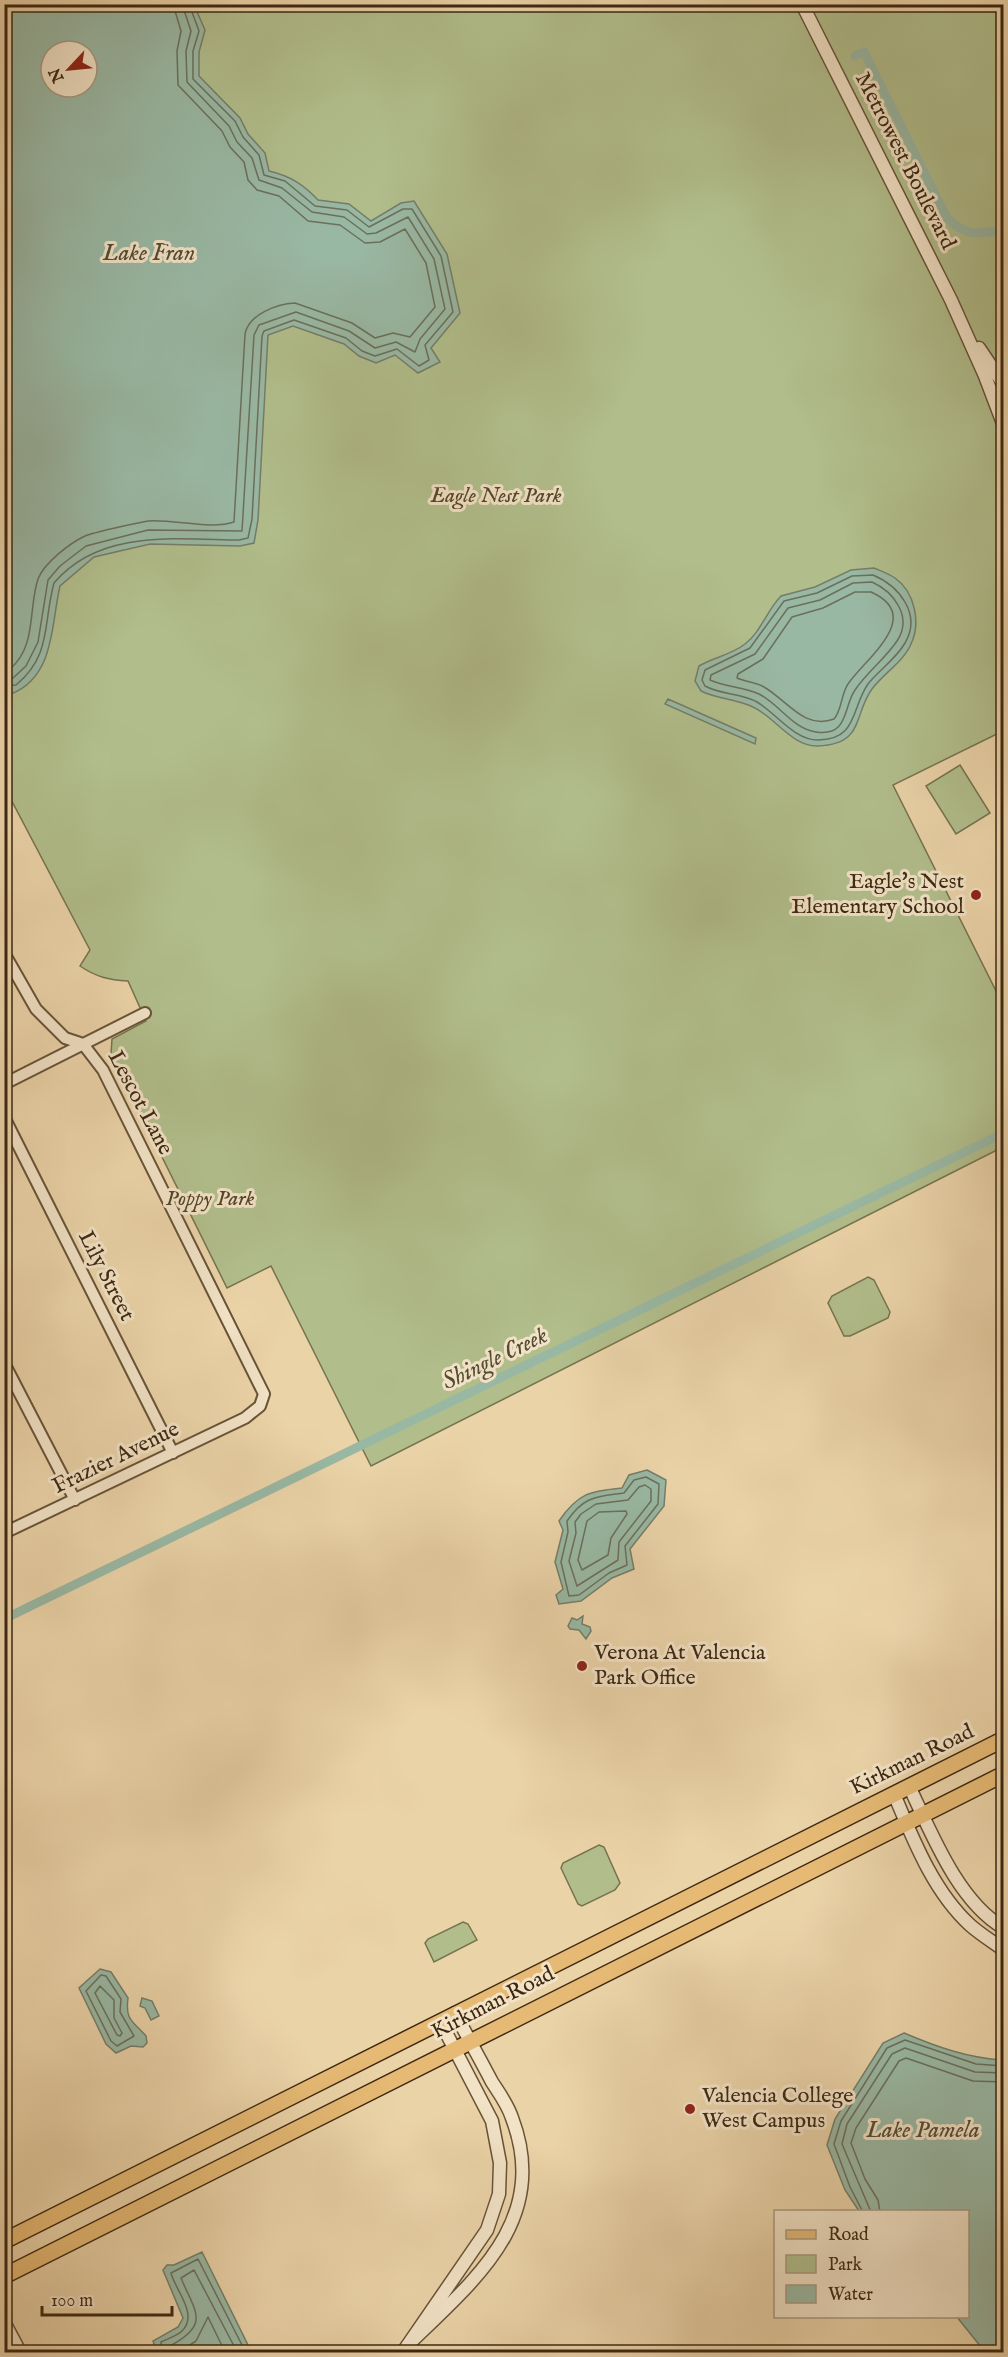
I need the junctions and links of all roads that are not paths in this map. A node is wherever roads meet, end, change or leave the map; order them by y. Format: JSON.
{"nodes":[{"id":1,"x":803,"y":4,"type":"edge"},
{"id":2,"x":951,"y":300,"type":"junction"},
{"id":3,"x":1004,"y":385,"type":"edge"},
{"id":4,"x":1004,"y":426,"type":"edge"},
{"id":5,"x":5,"y":957,"type":"edge"},
{"id":6,"x":146,"y":1013,"type":"dead end"},
{"id":7,"x":83,"y":1044,"type":"junction"},
{"id":8,"x":4,"y":1084,"type":"edge"},
{"id":9,"x":4,"y":1117,"type":"edge"},
{"id":10,"x":4,"y":1363,"type":"edge"},
{"id":11,"x":245,"y":1418,"type":"joint"},
{"id":12,"x":172,"y":1453,"type":"junction"},
{"id":13,"x":75,"y":1500,"type":"junction"},
{"id":14,"x":4,"y":1533,"type":"edge"},
{"id":15,"x":1004,"y":1739,"type":"edge"},
{"id":16,"x":1004,"y":1774,"type":"edge"},
{"id":17,"x":909,"y":1786,"type":"junction"},
{"id":18,"x":894,"y":1794,"type":"junction"},
{"id":19,"x":922,"y":1814,"type":"junction"},
{"id":20,"x":906,"y":1822,"type":"junction"},
{"id":21,"x":1004,"y":1928,"type":"edge"},
{"id":22,"x":1004,"y":1950,"type":"edge"},
{"id":23,"x":455,"y":2013,"type":"junction"},
{"id":24,"x":440,"y":2021,"type":"junction"},
{"id":25,"x":469,"y":2040,"type":"junction"},
{"id":26,"x":453,"y":2048,"type":"junction"},
{"id":27,"x":4,"y":2241,"type":"edge"},
{"id":28,"x":4,"y":2276,"type":"edge"},
{"id":29,"x":4,"y":2322,"type":"edge"},
{"id":30,"x":413,"y":2340,"type":"junction"},
{"id":31,"x":20,"y":2352,"type":"edge"},
{"id":32,"x":403,"y":2352,"type":"edge"}],
"edges":[{"from":1,"to":2,"type":"street","name":"Metrowest Boulevard"},
{"from":2,"to":3,"type":"street","name":"Metrowest Boulevard"},
{"from":2,"to":4,"type":"street","name":"Metrowest Boulevard"},
{"from":5,"to":7,"type":"street","name":"Lescot Lane"},
{"from":6,"to":7,"type":"street"},
{"from":7,"to":8,"type":"street"},
{"from":7,"to":11,"type":"street","name":"Lescot Lane"},
{"from":9,"to":12,"type":"street","name":"Lily Street"},
{"from":10,"to":13,"type":"street"},
{"from":11,"to":12,"type":"street","name":"Frazier Avenue"},
{"from":12,"to":13,"type":"street","name":"Frazier Avenue"},
{"from":13,"to":14,"type":"street","name":"Frazier Avenue"},
{"from":15,"to":17,"type":"main road","name":"Kirkman Road"},
{"from":16,"to":19,"type":"main road","name":"Kirkman Road"},
{"from":17,"to":18,"type":"main road","name":"Kirkman Road"},
{"from":17,"to":19,"type":"street"},
{"from":18,"to":20,"type":"street"},
{"from":18,"to":23,"type":"main road","name":"Kirkman Road"},
{"from":19,"to":20,"type":"main road","name":"Kirkman Road"},
{"from":19,"to":21,"type":"street"},
{"from":20,"to":22,"type":"street"},
{"from":20,"to":25,"type":"main road","name":"Kirkman Road"},
{"from":23,"to":24,"type":"main road","name":"Kirkman Road"},
{"from":23,"to":25,"type":"street"},
{"from":24,"to":26,"type":"street"},
{"from":24,"to":27,"type":"main road","name":"Kirkman Road"},
{"from":25,"to":26,"type":"main road","name":"Kirkman Road"},
{"from":25,"to":30,"type":"street"},
{"from":26,"to":28,"type":"main road","name":"Kirkman Road"},
{"from":26,"to":30,"type":"street"},
{"from":29,"to":31,"type":"street"},
{"from":30,"to":32,"type":"street"}]}
